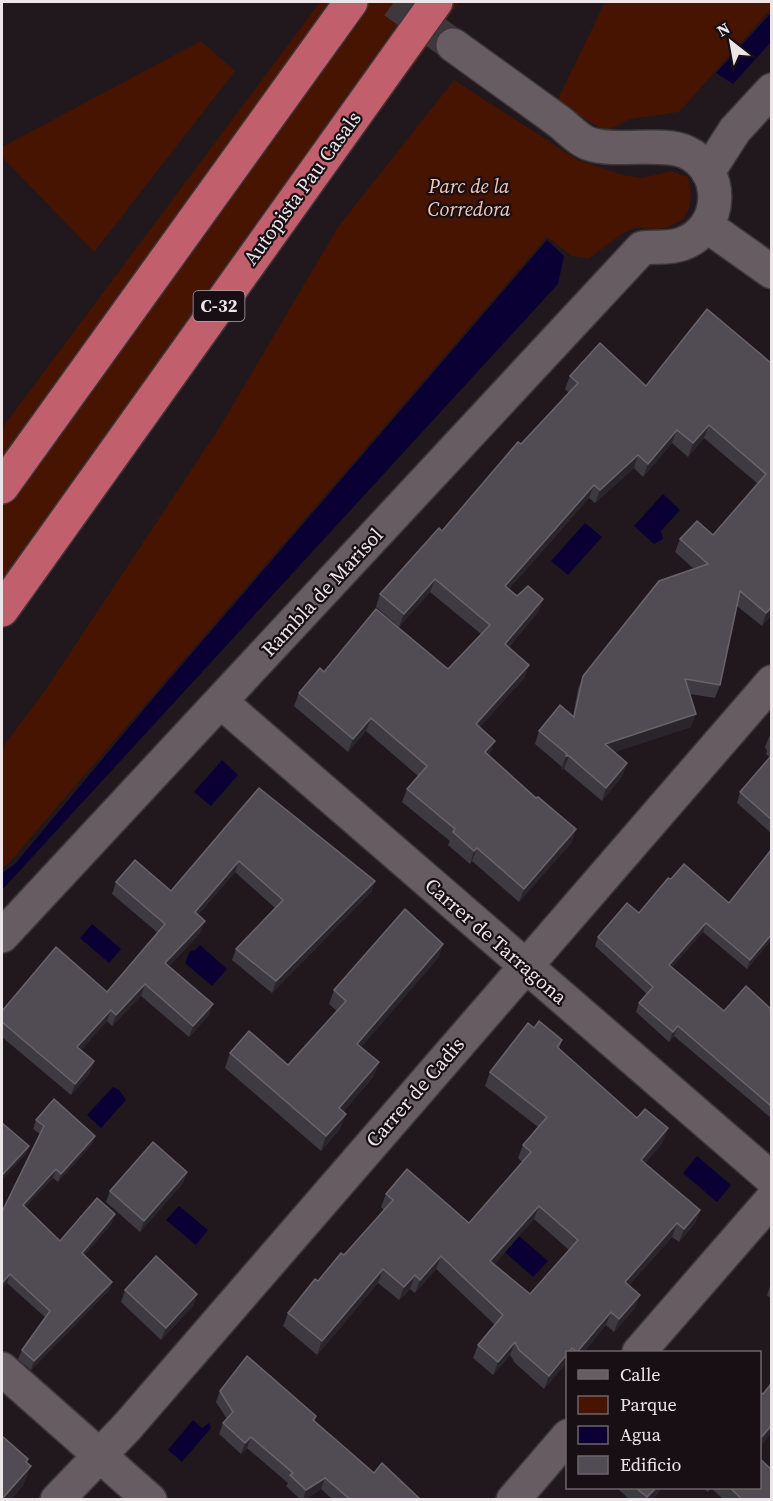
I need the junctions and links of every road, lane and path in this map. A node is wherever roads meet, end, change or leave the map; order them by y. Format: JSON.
{"nodes":[{"id":1,"x":351,"y":2,"type":"edge"},
{"id":2,"x":436,"y":2,"type":"edge"},
{"id":3,"x":453,"y":45,"type":"tunnel mouth"},
{"id":4,"x":771,"y":90,"type":"edge"},
{"id":5,"x":708,"y":172,"type":"junction"},
{"id":6,"x":706,"y":226,"type":"junction"},
{"id":7,"x":771,"y":272,"type":"edge"},
{"id":8,"x":2,"y":487,"type":"edge"},
{"id":9,"x":2,"y":610,"type":"edge"},
{"id":10,"x":771,"y":682,"type":"edge"},
{"id":11,"x":221,"y":702,"type":"junction"},
{"id":12,"x":2,"y":936,"type":"edge"},
{"id":13,"x":524,"y":966,"type":"junction"},
{"id":14,"x":771,"y":1179,"type":"edge"},
{"id":15,"x":771,"y":1199,"type":"edge"},
{"id":16,"x":641,"y":1351,"type":"edge"},
{"id":17,"x":2,"y":1369,"type":"edge"},
{"id":18,"x":566,"y":1437,"type":"edge"},
{"id":19,"x":99,"y":1456,"type":"junction"},
{"id":20,"x":57,"y":1500,"type":"edge"},
{"id":21,"x":150,"y":1500,"type":"edge"},
{"id":22,"x":513,"y":1500,"type":"edge"}],
"edges":[{"from":1,"to":8,"type":"highway"},
{"from":2,"to":9,"type":"highway","name":"Autopista Pau Casals","number":"C-32"},
{"from":3,"to":5,"type":"street"},
{"from":4,"to":5,"type":"street"},
{"from":5,"to":6,"type":"street"},
{"from":6,"to":7,"type":"street"},
{"from":6,"to":11,"type":"street","name":"Rambla de Marisol"},
{"from":10,"to":13,"type":"street","name":"Carrer de Cadis"},
{"from":11,"to":12,"type":"street","name":"Rambla de Marisol"},
{"from":11,"to":13,"type":"street","name":"Carrer de Tarragona"},
{"from":13,"to":14,"type":"street","name":"Carrer de Tarragona"},
{"from":13,"to":19,"type":"street","name":"Carrer de Cadis"},
{"from":15,"to":16,"type":"street"},
{"from":17,"to":19,"type":"street"},
{"from":18,"to":22,"type":"street"},
{"from":19,"to":20,"type":"street","name":"Carrer de Cadis"},
{"from":19,"to":21,"type":"street"}]}
